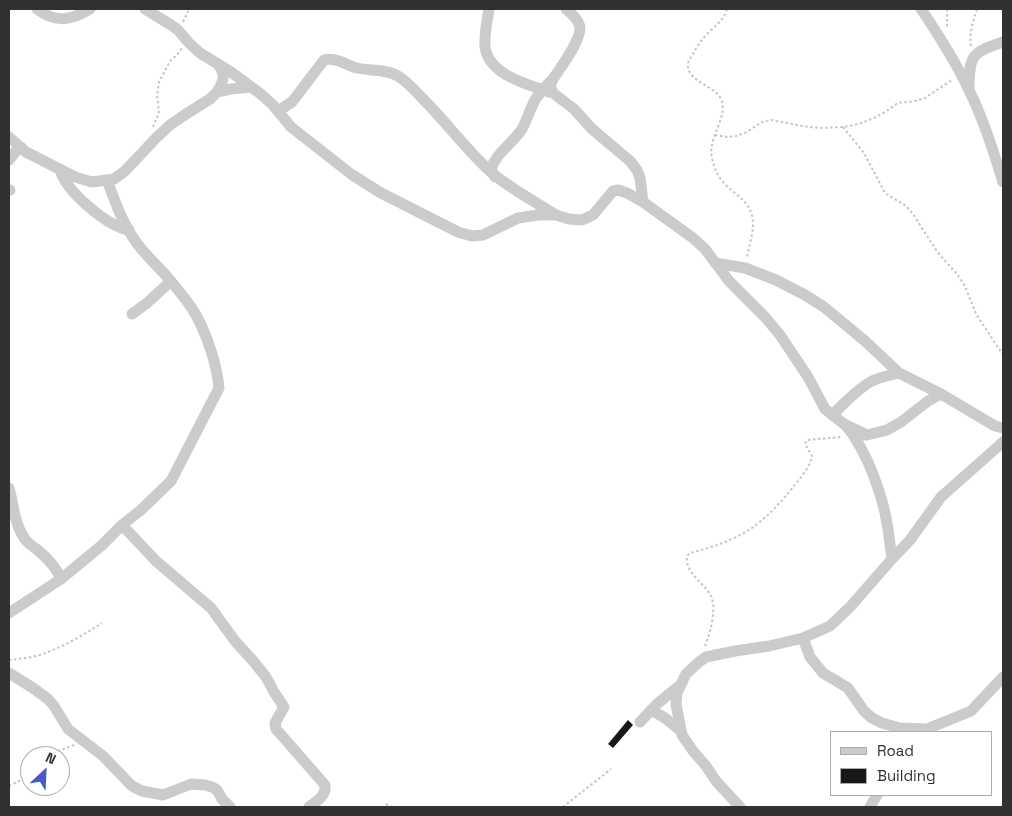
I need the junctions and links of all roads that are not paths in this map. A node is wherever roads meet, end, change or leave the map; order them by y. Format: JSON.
{"nodes":[{"id":1,"x":36,"y":9,"type":"edge"},
{"id":2,"x":90,"y":9,"type":"edge"},
{"id":3,"x":145,"y":9,"type":"edge"},
{"id":4,"x":489,"y":9,"type":"edge"},
{"id":5,"x":566,"y":9,"type":"edge"},
{"id":6,"x":921,"y":9,"type":"edge"},
{"id":7,"x":1003,"y":42,"type":"edge"},
{"id":8,"x":218,"y":64,"type":"junction"},
{"id":9,"x":251,"y":87,"type":"junction"},
{"id":10,"x":969,"y":88,"type":"junction"},
{"id":11,"x":548,"y":91,"type":"junction"},
{"id":12,"x":217,"y":92,"type":"junction"},
{"id":13,"x":278,"y":111,"type":"junction"},
{"id":14,"x":9,"y":137,"type":"edge"},
{"id":15,"x":21,"y":146,"type":"junction"},
{"id":16,"x":9,"y":160,"type":"edge"},
{"id":17,"x":60,"y":170,"type":"junction"},
{"id":18,"x":492,"y":173,"type":"junction"},
{"id":19,"x":106,"y":180,"type":"junction"},
{"id":20,"x":1003,"y":181,"type":"edge"},
{"id":21,"x":525,"y":196,"type":"junction"},
{"id":22,"x":643,"y":202,"type":"junction"},
{"id":23,"x":556,"y":215,"type":"junction"},
{"id":24,"x":518,"y":218,"type":"junction"},
{"id":25,"x":129,"y":230,"type":"junction"},
{"id":26,"x":715,"y":263,"type":"junction"},
{"id":27,"x":170,"y":281,"type":"junction"},
{"id":28,"x":132,"y":314,"type":"dead end"},
{"id":29,"x":899,"y":373,"type":"junction"},
{"id":30,"x":942,"y":394,"type":"junction"},
{"id":31,"x":832,"y":415,"type":"junction"},
{"id":32,"x":844,"y":424,"type":"junction"},
{"id":33,"x":1003,"y":428,"type":"edge"},
{"id":34,"x":854,"y":435,"type":"junction"},
{"id":35,"x":867,"y":435,"type":"junction"},
{"id":36,"x":1003,"y":442,"type":"edge"},
{"id":37,"x":9,"y":488,"type":"edge"},
{"id":38,"x":122,"y":525,"type":"junction"},
{"id":39,"x":892,"y":559,"type":"junction"},
{"id":40,"x":61,"y":579,"type":"junction"},
{"id":41,"x":9,"y":613,"type":"edge"},
{"id":42,"x":803,"y":638,"type":"junction"},
{"id":43,"x":9,"y":673,"type":"edge"},
{"id":44,"x":1003,"y":678,"type":"edge"},
{"id":45,"x":679,"y":686,"type":"junction"},
{"id":46,"x":651,"y":710,"type":"junction"},
{"id":47,"x":640,"y":722,"type":"dead end"},
{"id":48,"x":924,"y":730,"type":"edge"},
{"id":49,"x":681,"y":731,"type":"junction"},
{"id":50,"x":876,"y":796,"type":"edge"},
{"id":51,"x":230,"y":807,"type":"edge"},
{"id":52,"x":309,"y":807,"type":"edge"},
{"id":53,"x":740,"y":807,"type":"edge"},
{"id":54,"x":870,"y":807,"type":"edge"}],
"edges":[{"from":1,"to":2,"type":"street"},
{"from":3,"to":8,"type":"street"},
{"from":4,"to":11,"type":"street"},
{"from":5,"to":11,"type":"street"},
{"from":6,"to":10,"type":"street"},
{"from":7,"to":10,"type":"street"},
{"from":8,"to":9,"type":"street"},
{"from":8,"to":12,"type":"street"},
{"from":9,"to":12,"type":"street"},
{"from":9,"to":13,"type":"street"},
{"from":10,"to":20,"type":"street"},
{"from":11,"to":18,"type":"street"},
{"from":11,"to":22,"type":"street"},
{"from":12,"to":19,"type":"street"},
{"from":13,"to":18,"type":"street"},
{"from":13,"to":24,"type":"street"},
{"from":14,"to":15,"type":"street"},
{"from":15,"to":16,"type":"street"},
{"from":15,"to":17,"type":"street"},
{"from":17,"to":19,"type":"street"},
{"from":17,"to":25,"type":"street"},
{"from":18,"to":21,"type":"street"},
{"from":18,"to":23,"type":"street"},
{"from":19,"to":25,"type":"street"},
{"from":21,"to":23,"type":"street"},
{"from":21,"to":24,"type":"street"},
{"from":22,"to":23,"type":"street"},
{"from":22,"to":26,"type":"street"},
{"from":23,"to":24,"type":"street"},
{"from":25,"to":27,"type":"street"},
{"from":26,"to":29,"type":"street"},
{"from":26,"to":31,"type":"street"},
{"from":27,"to":28,"type":"street"},
{"from":27,"to":38,"type":"street"},
{"from":29,"to":30,"type":"street"},
{"from":29,"to":31,"type":"street"},
{"from":30,"to":33,"type":"street"},
{"from":30,"to":35,"type":"street"},
{"from":31,"to":32,"type":"street"},
{"from":32,"to":34,"type":"street"},
{"from":32,"to":35,"type":"street"},
{"from":34,"to":35,"type":"street"},
{"from":34,"to":39,"type":"street"},
{"from":36,"to":39,"type":"street"},
{"from":37,"to":40,"type":"street"},
{"from":38,"to":40,"type":"street"},
{"from":38,"to":52,"type":"street"},
{"from":39,"to":42,"type":"street"},
{"from":40,"to":41,"type":"street"},
{"from":42,"to":45,"type":"street"},
{"from":42,"to":48,"type":"street"},
{"from":43,"to":51,"type":"street"},
{"from":44,"to":48,"type":"street"},
{"from":45,"to":46,"type":"street"},
{"from":45,"to":49,"type":"street"},
{"from":46,"to":47,"type":"street"},
{"from":46,"to":49,"type":"street"},
{"from":49,"to":53,"type":"street"},
{"from":50,"to":54,"type":"street"}]}
